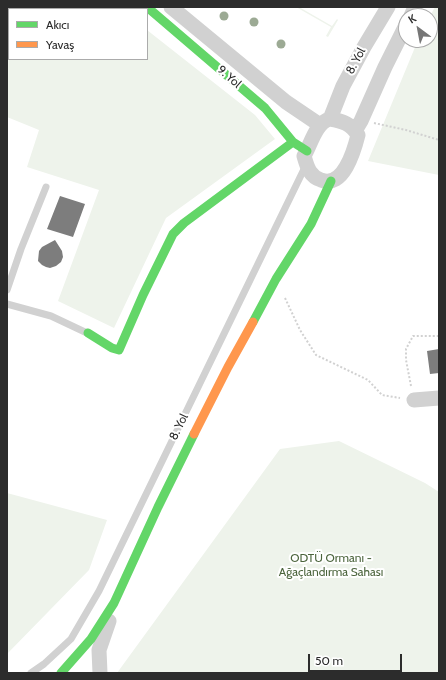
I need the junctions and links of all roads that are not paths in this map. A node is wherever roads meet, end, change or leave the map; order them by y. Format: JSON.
{"nodes":[{"id":1,"x":147,"y":7,"type":"edge"},
{"id":2,"x":388,"y":7,"type":"edge"},
{"id":3,"x":176,"y":11,"type":"edge"},
{"id":4,"x":173,"y":28,"type":"junction"},
{"id":5,"x":398,"y":40,"type":"edge"},
{"id":6,"x":325,"y":122,"type":"junction"},
{"id":7,"x":358,"y":126,"type":"junction"},
{"id":8,"x":293,"y":142,"type":"junction"},
{"id":9,"x":306,"y":158,"type":"junction"},
{"id":10,"x":331,"y":182,"type":"junction"},
{"id":11,"x":46,"y":187,"type":"dead end"},
{"id":12,"x":7,"y":290,"type":"edge"},
{"id":13,"x":7,"y":304,"type":"edge"},
{"id":14,"x":88,"y":333,"type":"joint"},
{"id":15,"x":439,"y":398,"type":"edge"},
{"id":16,"x":414,"y":400,"type":"road end"},
{"id":17,"x":114,"y":603,"type":"junction"},
{"id":18,"x":31,"y":673,"type":"edge"},
{"id":19,"x":61,"y":673,"type":"edge"},
{"id":20,"x":100,"y":673,"type":"edge"}],
"edges":[{"from":1,"to":4,"type":"street","name":"9. Yol"},
{"from":2,"to":6,"type":"street","name":"8. Yol"},
{"from":3,"to":4,"type":"street"},
{"from":3,"to":6,"type":"street","name":"9. Yol"},
{"from":4,"to":8,"type":"street","name":"9. Yol"},
{"from":5,"to":7,"type":"street","name":"8. Yol"},
{"from":6,"to":7,"type":"street"},
{"from":6,"to":9,"type":"street","name":"8. Yol"},
{"from":7,"to":10,"type":"street","name":"8. Yol"},
{"from":8,"to":9,"type":"street","name":"9. Yol"},
{"from":8,"to":14,"type":"street"},
{"from":9,"to":10,"type":"street"},
{"from":9,"to":18,"type":"lane","name":"8. Yol"},
{"from":10,"to":17,"type":"street","name":"8. Yol"},
{"from":11,"to":12,"type":"lane"},
{"from":13,"to":14,"type":"lane"},
{"from":15,"to":16,"type":"street"},
{"from":17,"to":19,"type":"street","name":"8. Yol"},
{"from":17,"to":20,"type":"street"}]}
